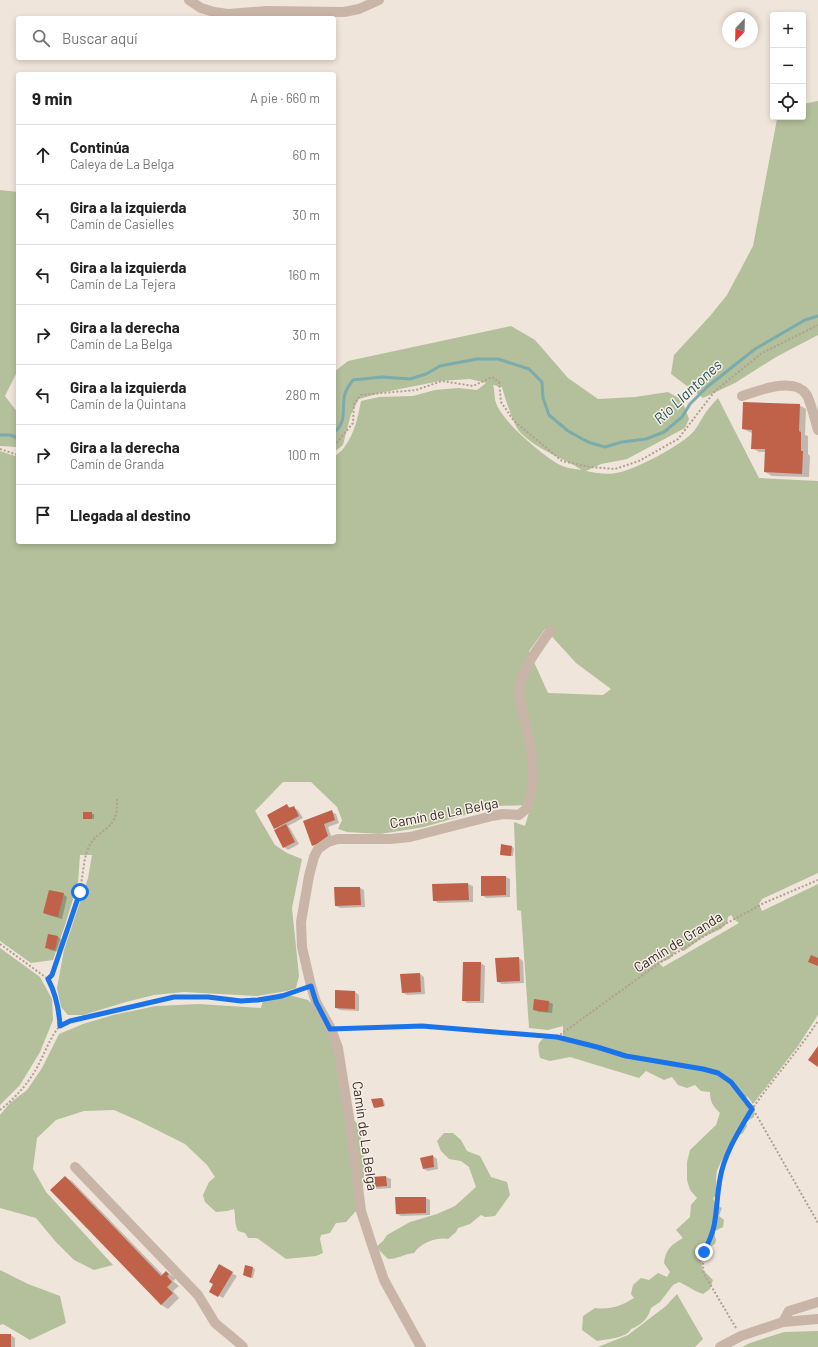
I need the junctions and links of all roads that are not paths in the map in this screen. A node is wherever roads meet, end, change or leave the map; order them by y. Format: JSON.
{"nodes":[{"id":1,"x":189,"y":0,"type":"edge"},
{"id":2,"x":380,"y":0,"type":"edge"},
{"id":3,"x":742,"y":396,"type":"dead end"},
{"id":4,"x":818,"y":430,"type":"edge"},
{"id":5,"x":550,"y":631,"type":"dead end"},
{"id":6,"x":75,"y":1166,"type":"dead end"},
{"id":7,"x":818,"y":1302,"type":"edge"},
{"id":8,"x":818,"y":1319,"type":"edge"},
{"id":9,"x":783,"y":1322,"type":"junction"},
{"id":10,"x":243,"y":1347,"type":"edge"},
{"id":11,"x":421,"y":1347,"type":"edge"},
{"id":12,"x":720,"y":1347,"type":"edge"}],
"edges":[{"from":1,"to":2,"type":"street"},
{"from":3,"to":4,"type":"street"},
{"from":5,"to":11,"type":"street","name":"Camín de La Belga"},
{"from":6,"to":10,"type":"street"},
{"from":7,"to":9,"type":"street"},
{"from":8,"to":9,"type":"street"},
{"from":9,"to":12,"type":"street"}]}
